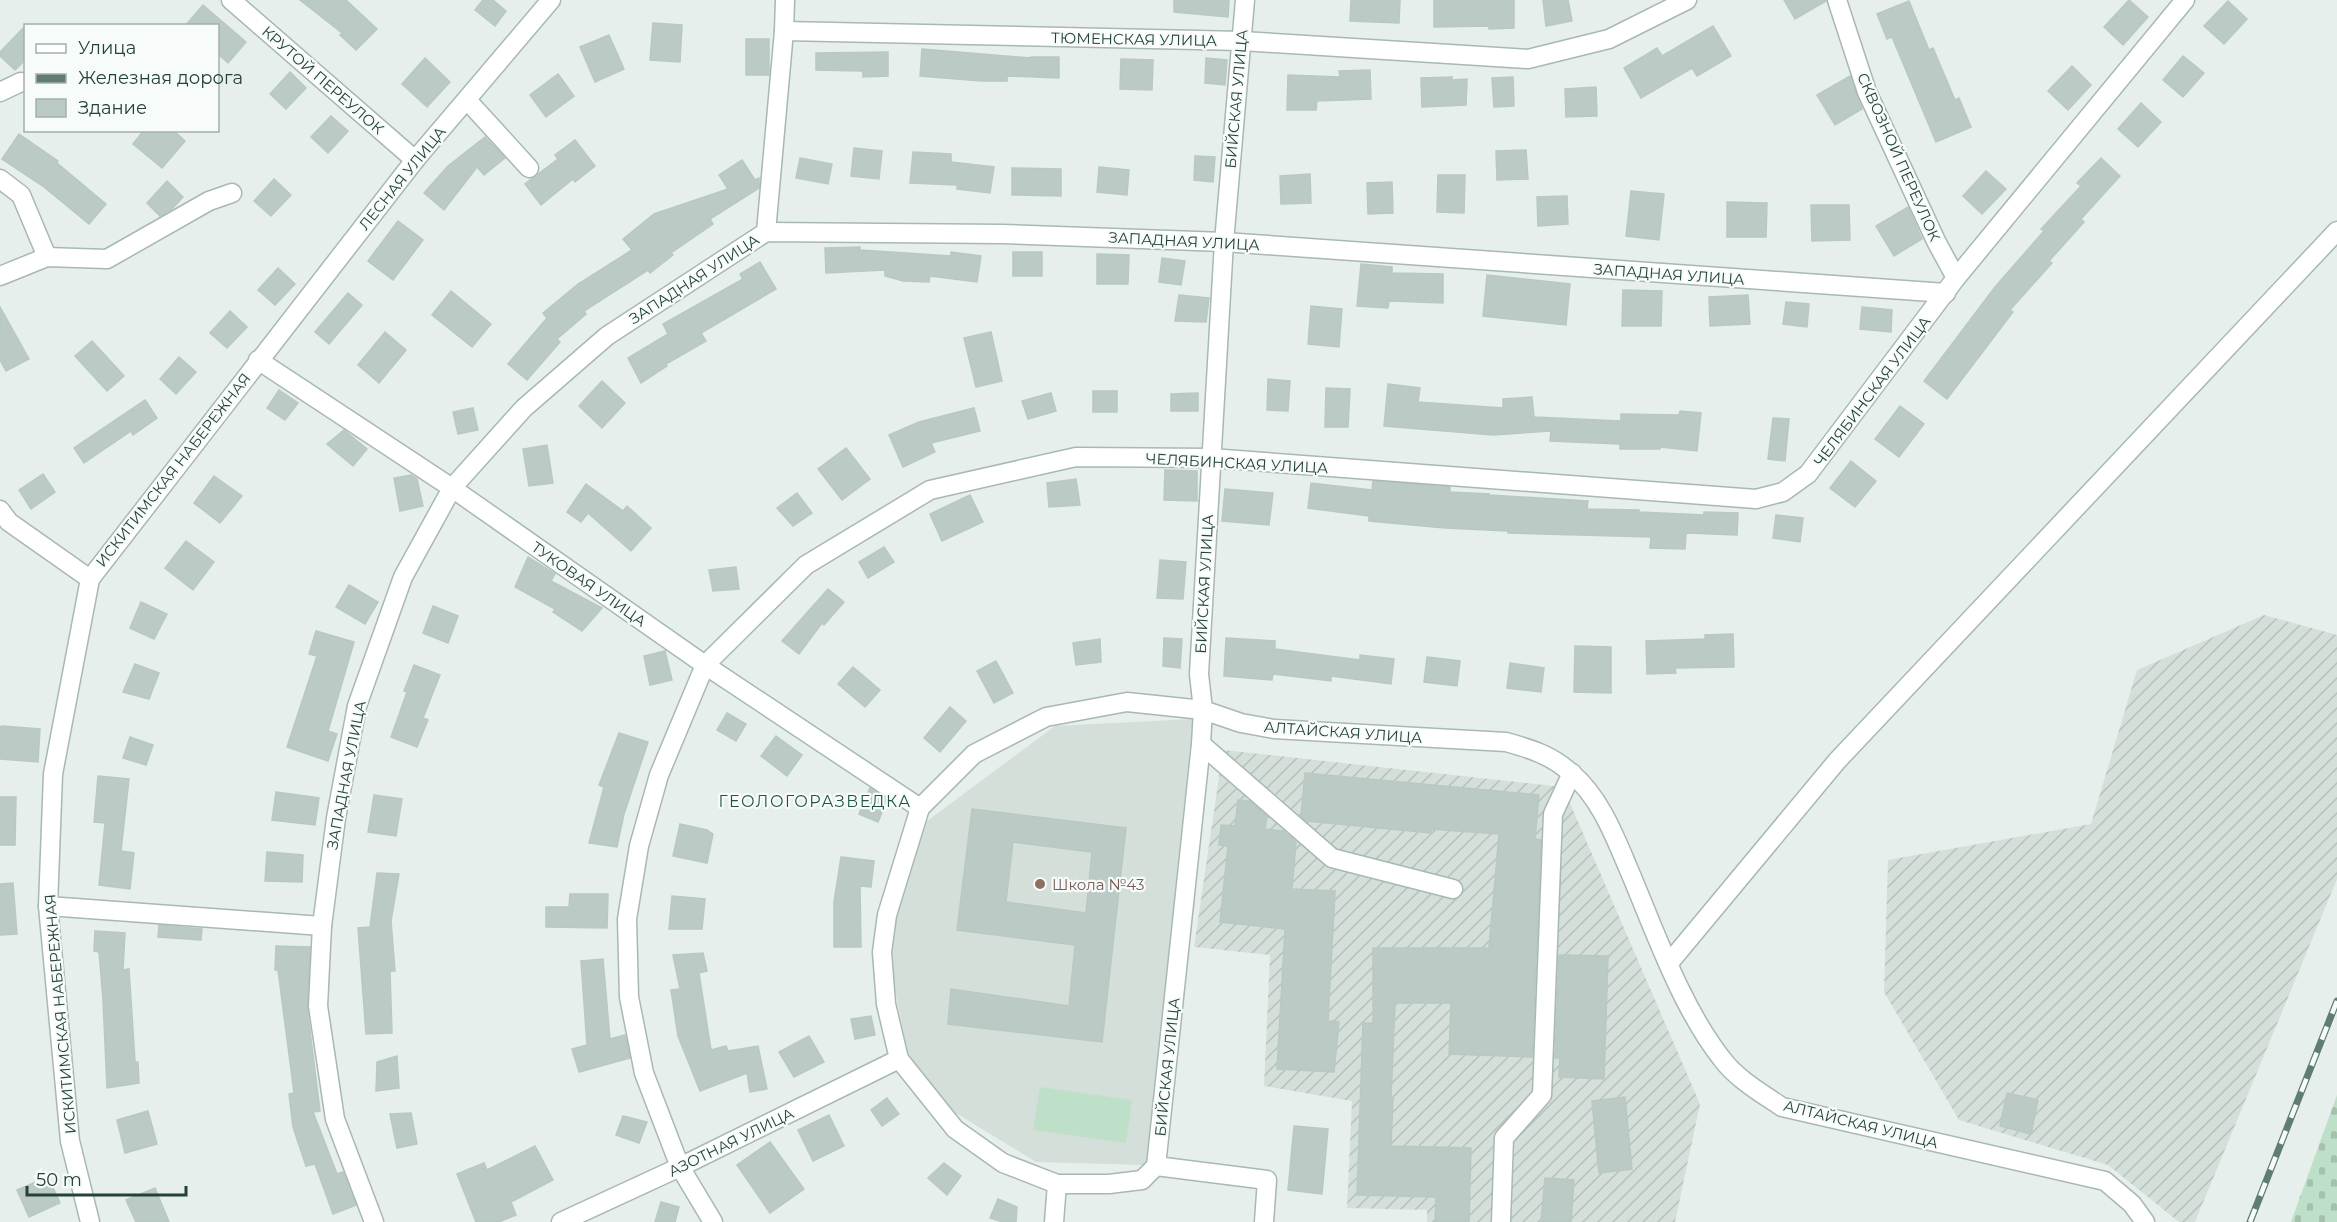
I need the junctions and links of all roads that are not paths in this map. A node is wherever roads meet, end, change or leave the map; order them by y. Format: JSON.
{"nodes":[{"id":1,"x":231,"y":0,"type":"edge"},
{"id":2,"x":550,"y":0,"type":"edge"},
{"id":3,"x":785,"y":0,"type":"edge"},
{"id":4,"x":1245,"y":0,"type":"edge"},
{"id":5,"x":1687,"y":0,"type":"edge"},
{"id":6,"x":1837,"y":0,"type":"edge"},
{"id":7,"x":2185,"y":0,"type":"edge"},
{"id":8,"x":784,"y":31,"type":"junction"},
{"id":9,"x":1242,"y":41,"type":"junction"},
{"id":10,"x":24,"y":83,"type":"edge"},
{"id":11,"x":0,"y":92,"type":"edge"},
{"id":12,"x":467,"y":100,"type":"junction"},
{"id":13,"x":415,"y":160,"type":"junction"},
{"id":14,"x":529,"y":168,"type":"dead end"},
{"id":15,"x":0,"y":179,"type":"edge"},
{"id":16,"x":232,"y":193,"type":"dead end"},
{"id":17,"x":2337,"y":231,"type":"edge"},
{"id":18,"x":766,"y":232,"type":"junction"},
{"id":19,"x":1224,"y":242,"type":"junction"},
{"id":20,"x":47,"y":258,"type":"junction"},
{"id":21,"x":0,"y":276,"type":"edge"},
{"id":22,"x":1951,"y":286,"type":"junction"},
{"id":23,"x":258,"y":360,"type":"junction"},
{"id":24,"x":1211,"y":458,"type":"junction"},
{"id":25,"x":452,"y":488,"type":"junction"},
{"id":26,"x":0,"y":510,"type":"edge"},
{"id":27,"x":90,"y":579,"type":"junction"},
{"id":28,"x":705,"y":665,"type":"junction"},
{"id":29,"x":1203,"y":710,"type":"junction"},
{"id":30,"x":1201,"y":744,"type":"junction"},
{"id":31,"x":1572,"y":773,"type":"junction"},
{"id":32,"x":920,"y":808,"type":"junction"},
{"id":33,"x":1453,"y":889,"type":"dead end"},
{"id":34,"x":48,"y":906,"type":"junction"},
{"id":35,"x":322,"y":926,"type":"junction"},
{"id":36,"x":1669,"y":963,"type":"junction"},
{"id":37,"x":899,"y":1059,"type":"junction"},
{"id":38,"x":1156,"y":1166,"type":"junction"},
{"id":39,"x":680,"y":1167,"type":"junction"},
{"id":40,"x":1057,"y":1184,"type":"junction"},
{"id":41,"x":90,"y":1222,"type":"edge"},
{"id":42,"x":374,"y":1222,"type":"edge"},
{"id":43,"x":561,"y":1222,"type":"edge"},
{"id":44,"x":713,"y":1222,"type":"edge"},
{"id":45,"x":1053,"y":1222,"type":"edge"},
{"id":46,"x":1264,"y":1222,"type":"edge"},
{"id":47,"x":1502,"y":1222,"type":"edge"},
{"id":48,"x":2145,"y":1222,"type":"edge"}],
"edges":[{"from":1,"to":13,"type":"street","name":"КРУТОЙ ПЕРЕУЛОК"},
{"from":2,"to":12,"type":"street","name":"ЛЕСНАЯ УЛИЦА"},
{"from":3,"to":8,"type":"street"},
{"from":4,"to":9,"type":"street","name":"БИЙСКАЯ УЛИЦА"},
{"from":5,"to":9,"type":"street","name":"ТЮМЕНСКАЯ УЛИЦА"},
{"from":6,"to":22,"type":"street","name":"СКВОЗНОЙ ПЕРЕУЛОК"},
{"from":7,"to":22,"type":"street","name":"ЧЕЛЯБИНСКАЯ УЛИЦА"},
{"from":8,"to":9,"type":"street","name":"ТЮМЕНСКАЯ УЛИЦА"},
{"from":8,"to":18,"type":"street"},
{"from":9,"to":19,"type":"street","name":"БИЙСКАЯ УЛИЦА"},
{"from":10,"to":11,"type":"street"},
{"from":12,"to":13,"type":"street","name":"ЛЕСНАЯ УЛИЦА"},
{"from":12,"to":14,"type":"street"},
{"from":13,"to":23,"type":"street","name":"ЛЕСНАЯ УЛИЦА"},
{"from":15,"to":20,"type":"street"},
{"from":16,"to":20,"type":"street"},
{"from":17,"to":36,"type":"street"},
{"from":18,"to":19,"type":"street","name":"ЗАПАДНАЯ УЛИЦА"},
{"from":18,"to":25,"type":"street","name":"ЗАПАДНАЯ УЛИЦА"},
{"from":19,"to":22,"type":"street","name":"ЗАПАДНАЯ УЛИЦА"},
{"from":19,"to":24,"type":"street","name":"БИЙСКАЯ УЛИЦА"},
{"from":20,"to":21,"type":"street"},
{"from":22,"to":24,"type":"street","name":"ЧЕЛЯБИНСКАЯ УЛИЦА"},
{"from":23,"to":25,"type":"street","name":"ТУКОВАЯ УЛИЦА"},
{"from":23,"to":27,"type":"street","name":"ИСКИТИМСКАЯ НАБЕРЕЖНАЯ"},
{"from":24,"to":28,"type":"street","name":"ЧЕЛЯБИНСКАЯ УЛИЦА"},
{"from":24,"to":29,"type":"street","name":"БИЙСКАЯ УЛИЦА"},
{"from":25,"to":28,"type":"street","name":"ТУКОВАЯ УЛИЦА"},
{"from":25,"to":35,"type":"street","name":"ЗАПАДНАЯ УЛИЦА"},
{"from":26,"to":27,"type":"street"},
{"from":27,"to":34,"type":"street","name":"ИСКИТИМСКАЯ НАБЕРЕЖНАЯ"},
{"from":28,"to":32,"type":"street","name":"ТУКОВАЯ УЛИЦА"},
{"from":28,"to":39,"type":"street","name":"ЧЕЛЯБИНСКАЯ УЛИЦА"},
{"from":29,"to":30,"type":"street","name":"БИЙСКАЯ УЛИЦА"},
{"from":29,"to":31,"type":"street","name":"АЛТАЙСКАЯ УЛИЦА"},
{"from":29,"to":32,"type":"street","name":"АЛТАЙСКАЯ УЛИЦА"},
{"from":30,"to":33,"type":"street"},
{"from":30,"to":38,"type":"street","name":"БИЙСКАЯ УЛИЦА"},
{"from":31,"to":36,"type":"street","name":"АЛТАЙСКАЯ УЛИЦА"},
{"from":31,"to":47,"type":"street"},
{"from":32,"to":37,"type":"street","name":"АЛТАЙСКАЯ УЛИЦА"},
{"from":34,"to":35,"type":"street"},
{"from":34,"to":41,"type":"street","name":"ИСКИТИМСКАЯ НАБЕРЕЖНАЯ"},
{"from":35,"to":42,"type":"street","name":"ЗАПАДНАЯ УЛИЦА"},
{"from":36,"to":48,"type":"street","name":"АЛТАЙСКАЯ УЛИЦА"},
{"from":37,"to":39,"type":"street","name":"АЗОТНАЯ УЛИЦА"},
{"from":37,"to":40,"type":"street","name":"АЛТАЙСКАЯ УЛИЦА"},
{"from":38,"to":40,"type":"street","name":"АЛТАЙСКАЯ УЛИЦА"},
{"from":38,"to":46,"type":"street"},
{"from":39,"to":43,"type":"street","name":"АЗОТНАЯ УЛИЦА"},
{"from":39,"to":44,"type":"street","name":"ЧЕЛЯБИНСКАЯ УЛИЦА"},
{"from":40,"to":45,"type":"street"}]}
